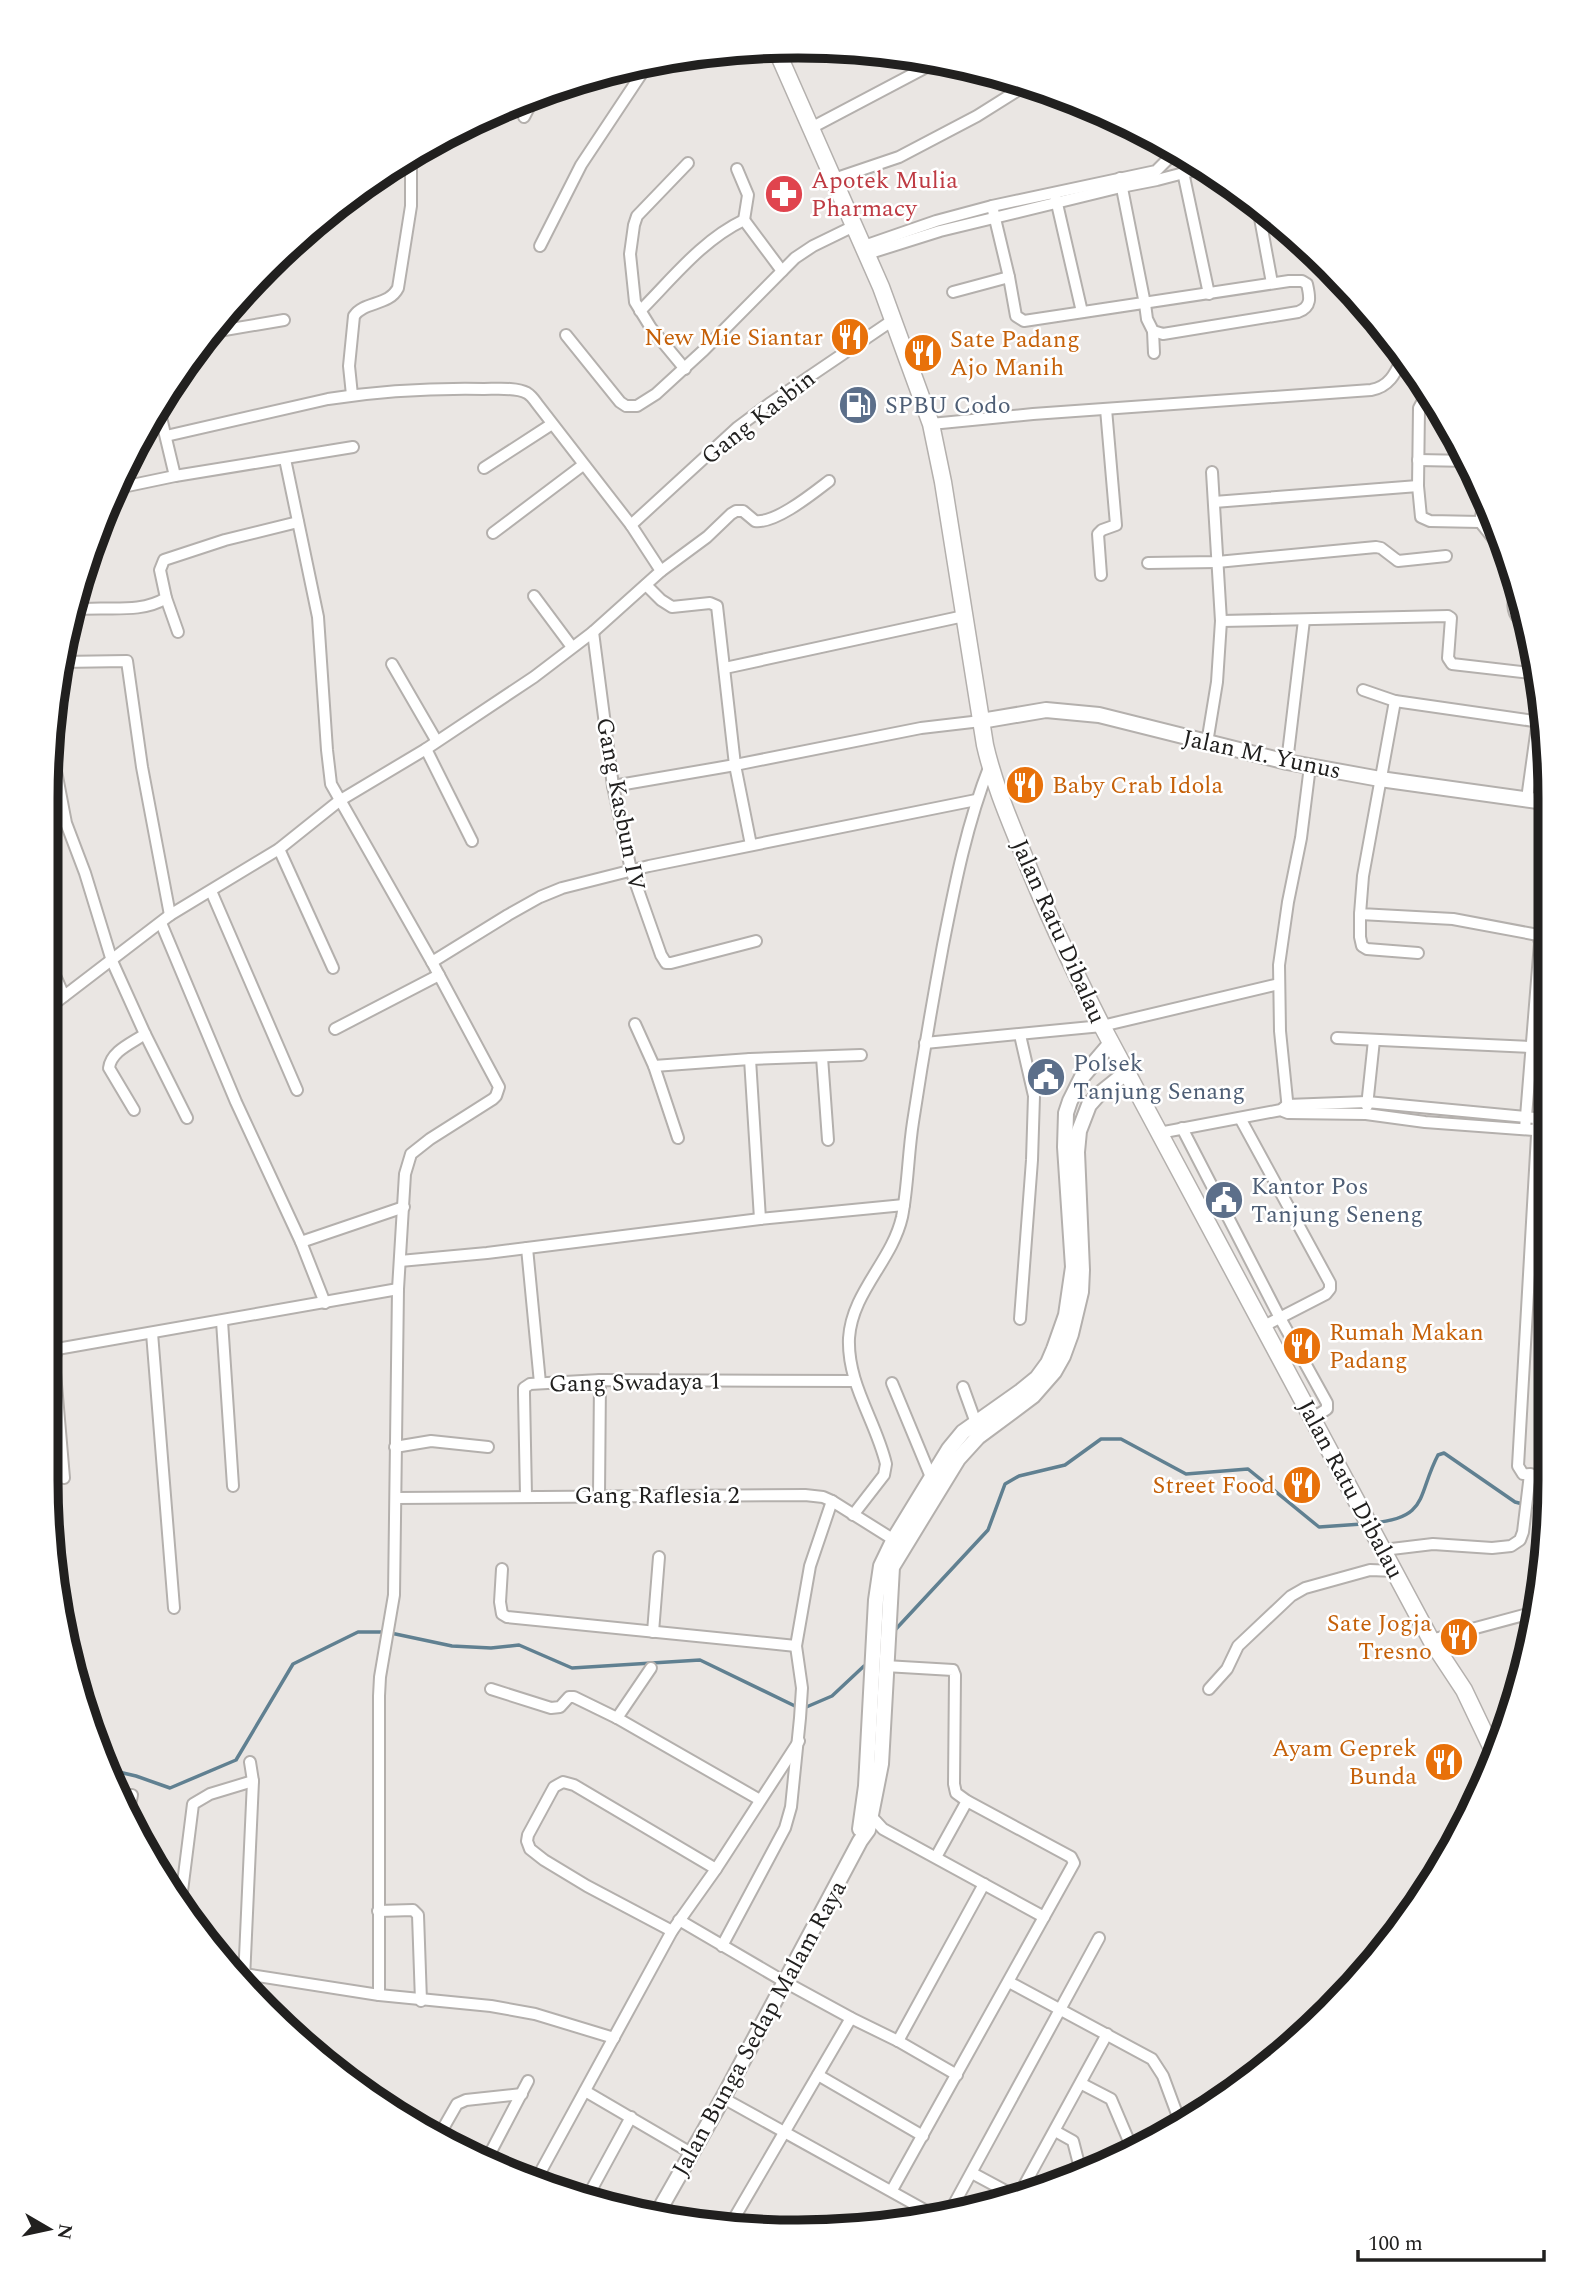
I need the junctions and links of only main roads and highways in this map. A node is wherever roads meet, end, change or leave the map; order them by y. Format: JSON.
{"nodes":[{"id":1,"x":780,"y":58,"type":"edge"},
{"id":2,"x":1489,"y":1743,"type":"edge"}],
"edges":[{"from":1,"to":2,"type":"main road","name":"Jalan Ratu Dibalau"}]}
